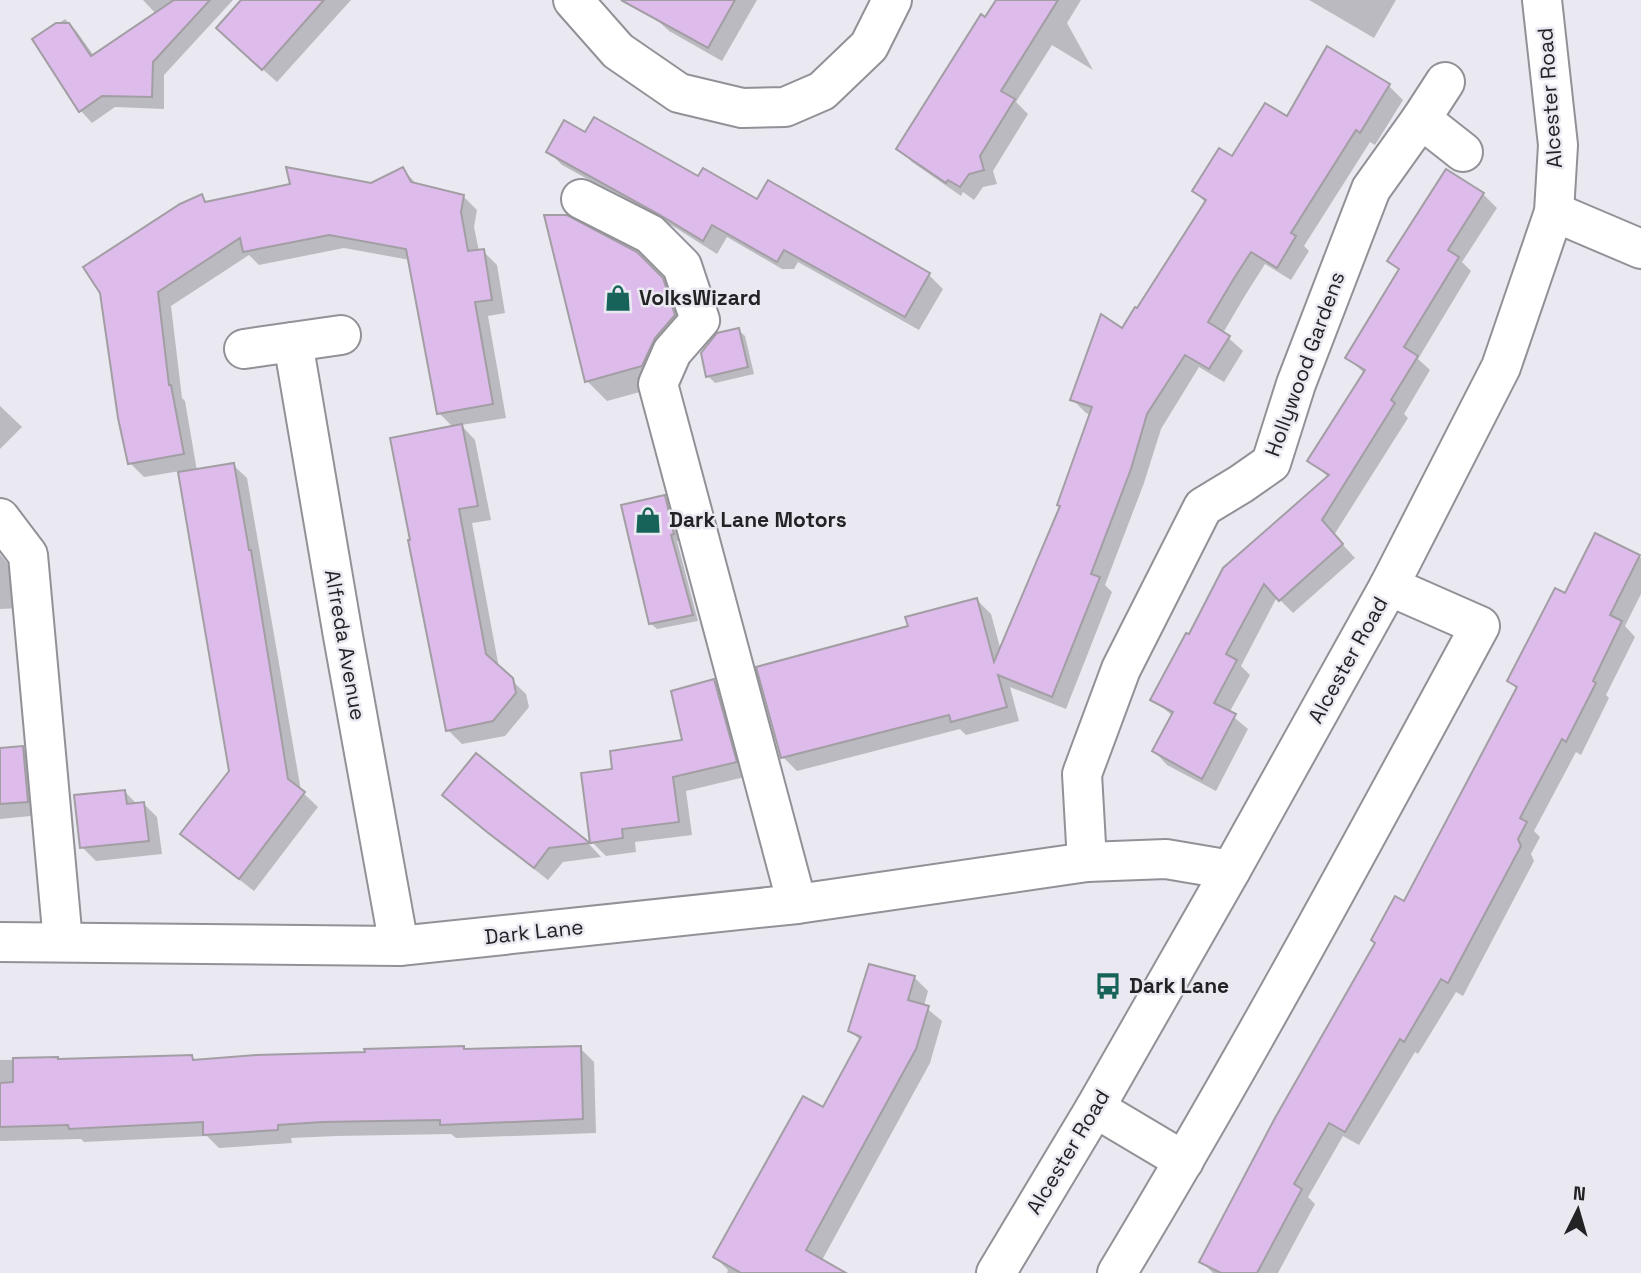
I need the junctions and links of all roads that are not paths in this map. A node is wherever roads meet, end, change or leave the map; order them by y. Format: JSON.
{"nodes":[{"id":1,"x":573,"y":0,"type":"edge"},
{"id":2,"x":892,"y":0,"type":"edge"},
{"id":3,"x":1542,"y":0,"type":"edge"},
{"id":4,"x":1445,"y":82,"type":"dead end"},
{"id":5,"x":1422,"y":119,"type":"junction"},
{"id":6,"x":1463,"y":152,"type":"dead end"},
{"id":7,"x":581,"y":198,"type":"dead end"},
{"id":8,"x":1554,"y":212,"type":"junction"},
{"id":9,"x":1641,"y":249,"type":"edge"},
{"id":10,"x":341,"y":335,"type":"dead end"},
{"id":11,"x":293,"y":342,"type":"junction"},
{"id":12,"x":244,"y":349,"type":"dead end"},
{"id":13,"x":0,"y":519,"type":"edge"},
{"id":14,"x":1389,"y":586,"type":"junction"},
{"id":15,"x":1087,"y":862,"type":"junction"},
{"id":16,"x":1231,"y":870,"type":"junction"},
{"id":17,"x":797,"y":904,"type":"junction"},
{"id":18,"x":0,"y":942,"type":"edge"},
{"id":19,"x":63,"y":942,"type":"junction"},
{"id":20,"x":399,"y":946,"type":"junction"},
{"id":21,"x":1095,"y":1108,"type":"junction"},
{"id":22,"x":1184,"y":1161,"type":"junction"},
{"id":23,"x":996,"y":1273,"type":"edge"},
{"id":24,"x":1117,"y":1273,"type":"edge"}],
"edges":[{"from":1,"to":2,"type":"street"},
{"from":3,"to":8,"type":"street","name":"Alcester Road"},
{"from":4,"to":5,"type":"street","name":"Hollywood Gardens"},
{"from":5,"to":6,"type":"street"},
{"from":5,"to":15,"type":"street","name":"Hollywood Gardens"},
{"from":7,"to":17,"type":"street"},
{"from":8,"to":9,"type":"street"},
{"from":8,"to":14,"type":"street","name":"Alcester Road"},
{"from":10,"to":11,"type":"street"},
{"from":11,"to":12,"type":"street"},
{"from":11,"to":20,"type":"street","name":"Alfreda Avenue"},
{"from":13,"to":19,"type":"street"},
{"from":14,"to":16,"type":"street","name":"Alcester Road"},
{"from":14,"to":22,"type":"street"},
{"from":15,"to":16,"type":"street","name":"Dark Lane"},
{"from":15,"to":17,"type":"street","name":"Dark Lane"},
{"from":16,"to":21,"type":"street","name":"Alcester Road"},
{"from":17,"to":20,"type":"street","name":"Dark Lane"},
{"from":18,"to":19,"type":"street","name":"Dark Lane"},
{"from":19,"to":20,"type":"street","name":"Dark Lane"},
{"from":21,"to":22,"type":"street"},
{"from":21,"to":23,"type":"street","name":"Alcester Road"},
{"from":22,"to":24,"type":"street"}]}
